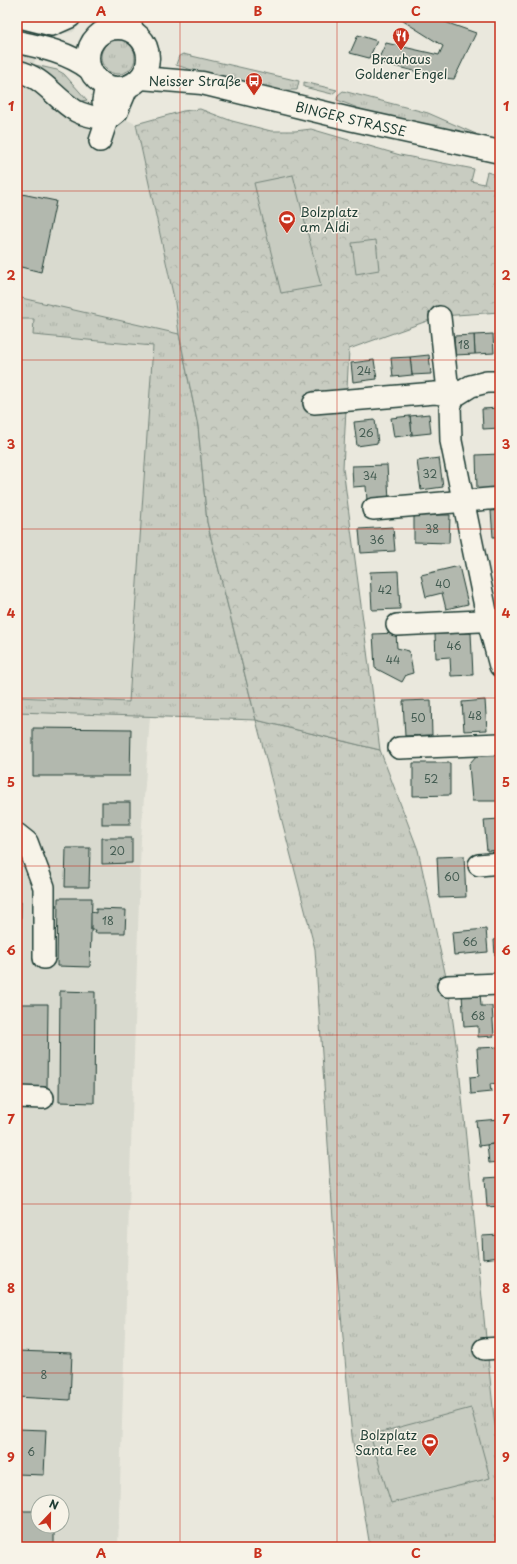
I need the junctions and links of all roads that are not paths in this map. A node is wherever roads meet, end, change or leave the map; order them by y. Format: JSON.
{"nodes":[{"id":1,"x":20,"y":17,"type":"edge"},
{"id":2,"x":61,"y":21,"type":"edge"},
{"id":3,"x":111,"y":23,"type":"edge"},
{"id":4,"x":131,"y":24,"type":"edge"},
{"id":5,"x":17,"y":42,"type":"edge"},
{"id":6,"x":93,"y":42,"type":"junction"},
{"id":7,"x":46,"y":48,"type":"junction"},
{"id":8,"x":148,"y":52,"type":"junction"},
{"id":9,"x":90,"y":69,"type":"junction"},
{"id":10,"x":17,"y":71,"type":"edge"},
{"id":11,"x":134,"y":82,"type":"junction"},
{"id":12,"x":202,"y":83,"type":"junction"},
{"id":13,"x":106,"y":85,"type":"junction"},
{"id":14,"x":107,"y":120,"type":"junction"},
{"id":15,"x":100,"y":141,"type":"dead end"},
{"id":16,"x":500,"y":152,"type":"edge"},
{"id":17,"x":440,"y":317,"type":"dead end"},
{"id":18,"x":500,"y":382,"type":"edge"},
{"id":19,"x":455,"y":396,"type":"junction"},
{"id":20,"x":314,"y":402,"type":"dead end"},
{"id":21,"x":500,"y":498,"type":"edge"},
{"id":22,"x":463,"y":501,"type":"junction"},
{"id":23,"x":373,"y":509,"type":"dead end"},
{"id":24,"x":494,"y":621,"type":"edge"},
{"id":25,"x":397,"y":625,"type":"dead end"},
{"id":26,"x":500,"y":666,"type":"edge"},
{"id":27,"x":500,"y":744,"type":"edge"},
{"id":28,"x":399,"y":748,"type":"dead end"},
{"id":29,"x":17,"y":834,"type":"edge"},
{"id":30,"x":500,"y":863,"type":"edge"},
{"id":31,"x":479,"y":865,"type":"dead end"},
{"id":32,"x":44,"y":958,"type":"dead end"},
{"id":33,"x":500,"y":984,"type":"edge"},
{"id":34,"x":448,"y":986,"type":"dead end"},
{"id":35,"x":17,"y":1097,"type":"edge"},
{"id":36,"x":43,"y":1098,"type":"dead end"}],
"edges":[{"from":1,"to":2,"type":"street"},
{"from":2,"to":7,"type":"street"},
{"from":3,"to":4,"type":"main road","name":"BINGER STRASSE"},
{"from":3,"to":6,"type":"main road","name":"BINGER STRASSE"},
{"from":4,"to":8,"type":"main road","name":"BINGER STRASSE"},
{"from":5,"to":7,"type":"main road"},
{"from":6,"to":7,"type":"main road"},
{"from":6,"to":9,"type":"main road"},
{"from":7,"to":9,"type":"main road"},
{"from":8,"to":11,"type":"main road"},
{"from":8,"to":12,"type":"main road","name":"BINGER STRASSE"},
{"from":9,"to":13,"type":"main road"},
{"from":10,"to":14,"type":"street"},
{"from":11,"to":12,"type":"main road","name":"BINGER STRASSE"},
{"from":11,"to":13,"type":"main road","name":"BINGER STRASSE"},
{"from":11,"to":14,"type":"street"},
{"from":12,"to":16,"type":"main road","name":"BINGER STRASSE"},
{"from":13,"to":14,"type":"street"},
{"from":14,"to":15,"type":"street"},
{"from":17,"to":19,"type":"street"},
{"from":18,"to":19,"type":"street"},
{"from":19,"to":20,"type":"street"},
{"from":19,"to":22,"type":"street"},
{"from":21,"to":22,"type":"street"},
{"from":22,"to":23,"type":"street"},
{"from":22,"to":24,"type":"street"},
{"from":24,"to":25,"type":"street"},
{"from":24,"to":26,"type":"street"},
{"from":27,"to":28,"type":"street"},
{"from":29,"to":32,"type":"street"},
{"from":30,"to":31,"type":"street"},
{"from":33,"to":34,"type":"street"},
{"from":35,"to":36,"type":"street"}]}
